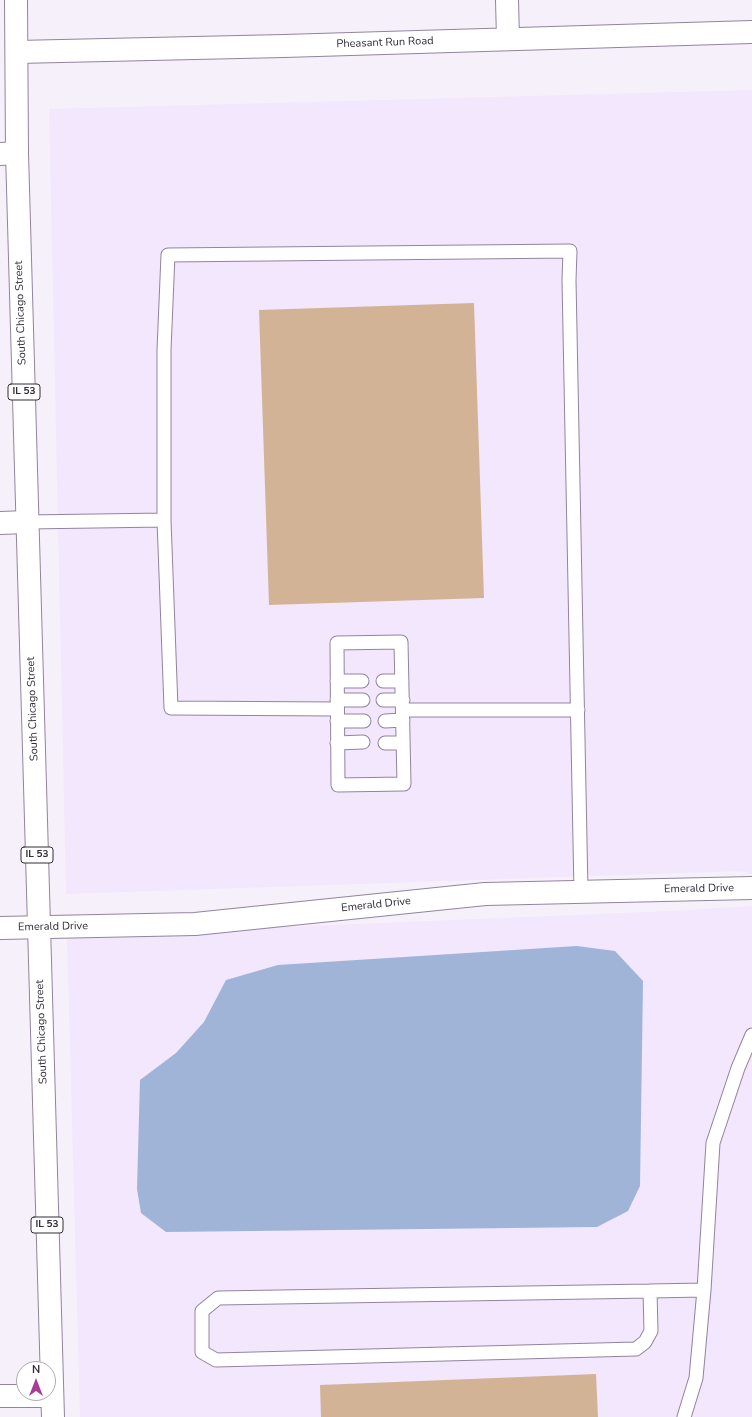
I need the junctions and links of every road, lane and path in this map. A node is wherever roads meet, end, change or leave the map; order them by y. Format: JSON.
{"nodes":[{"id":1,"x":16,"y":0,"type":"edge"},
{"id":2,"x":506,"y":0,"type":"edge"},
{"id":3,"x":752,"y":32,"type":"edge"},
{"id":4,"x":508,"y":39,"type":"junction"},
{"id":5,"x":17,"y":52,"type":"junction"},
{"id":6,"x":8,"y":153,"type":"edge"},
{"id":7,"x":164,"y":520,"type":"junction"},
{"id":8,"x":27,"y":522,"type":"junction"},
{"id":9,"x":0,"y":523,"type":"edge"},
{"id":10,"x":338,"y":681,"type":"junction"},
{"id":11,"x":362,"y":681,"type":"dead end"},
{"id":12,"x":383,"y":681,"type":"dead end"},
{"id":13,"x":402,"y":681,"type":"junction"},
{"id":14,"x":363,"y":700,"type":"dead end"},
{"id":15,"x":383,"y":700,"type":"dead end"},
{"id":16,"x":338,"y":710,"type":"junction"},
{"id":17,"x":403,"y":710,"type":"junction"},
{"id":18,"x":578,"y":710,"type":"junction"},
{"id":19,"x":364,"y":721,"type":"dead end"},
{"id":20,"x":385,"y":721,"type":"dead end"},
{"id":21,"x":363,"y":742,"type":"dead end"},
{"id":22,"x":338,"y":743,"type":"junction"},
{"id":23,"x":385,"y":743,"type":"dead end"},
{"id":24,"x":403,"y":743,"type":"junction"},
{"id":25,"x":752,"y":888,"type":"edge"},
{"id":26,"x":581,"y":892,"type":"junction"},
{"id":27,"x":39,"y":927,"type":"junction"},
{"id":28,"x":0,"y":928,"type":"edge"},
{"id":29,"x":752,"y":1035,"type":"edge"},
{"id":30,"x":704,"y":1290,"type":"junction"},
{"id":31,"x":650,"y":1291,"type":"junction"},
{"id":32,"x":0,"y":1396,"type":"edge"},
{"id":33,"x":53,"y":1407,"type":"edge"},
{"id":34,"x":684,"y":1417,"type":"edge"}],
"edges":[{"from":1,"to":5,"type":"street","name":"South Chicago Street","number":"IL 53"},
{"from":2,"to":4,"type":"street"},
{"from":3,"to":4,"type":"street","name":"Pheasant Run Road"},
{"from":4,"to":5,"type":"street","name":"Pheasant Run Road"},
{"from":5,"to":6,"type":"street","name":"South Chicago Street","number":"IL 53"},
{"from":6,"to":8,"type":"street","name":"South Chicago Street","number":"IL 53"},
{"from":7,"to":8,"type":"lane"},
{"from":7,"to":16,"type":"lane"},
{"from":7,"to":18,"type":"lane"},
{"from":8,"to":9,"type":"street"},
{"from":8,"to":27,"type":"street","name":"South Chicago Street","number":"IL 53"},
{"from":10,"to":11,"type":"lane"},
{"from":10,"to":13,"type":"lane"},
{"from":10,"to":16,"type":"lane"},
{"from":12,"to":13,"type":"lane"},
{"from":13,"to":17,"type":"lane"},
{"from":14,"to":16,"type":"lane"},
{"from":15,"to":17,"type":"lane"},
{"from":16,"to":19,"type":"lane"},
{"from":16,"to":22,"type":"lane"},
{"from":17,"to":18,"type":"lane"},
{"from":17,"to":20,"type":"lane"},
{"from":17,"to":24,"type":"lane"},
{"from":18,"to":26,"type":"lane"},
{"from":21,"to":22,"type":"lane"},
{"from":22,"to":24,"type":"lane"},
{"from":23,"to":24,"type":"lane"},
{"from":25,"to":26,"type":"street","name":"Emerald Drive"},
{"from":26,"to":27,"type":"street","name":"Emerald Drive"},
{"from":27,"to":28,"type":"street","name":"Emerald Drive"},
{"from":27,"to":33,"type":"street","name":"South Chicago Street","number":"IL 53"},
{"from":29,"to":30,"type":"lane"},
{"from":30,"to":31,"type":"lane"},
{"from":30,"to":34,"type":"lane"},
{"from":31,"to":31,"type":"lane"},
{"from":32,"to":33,"type":"street"}]}
